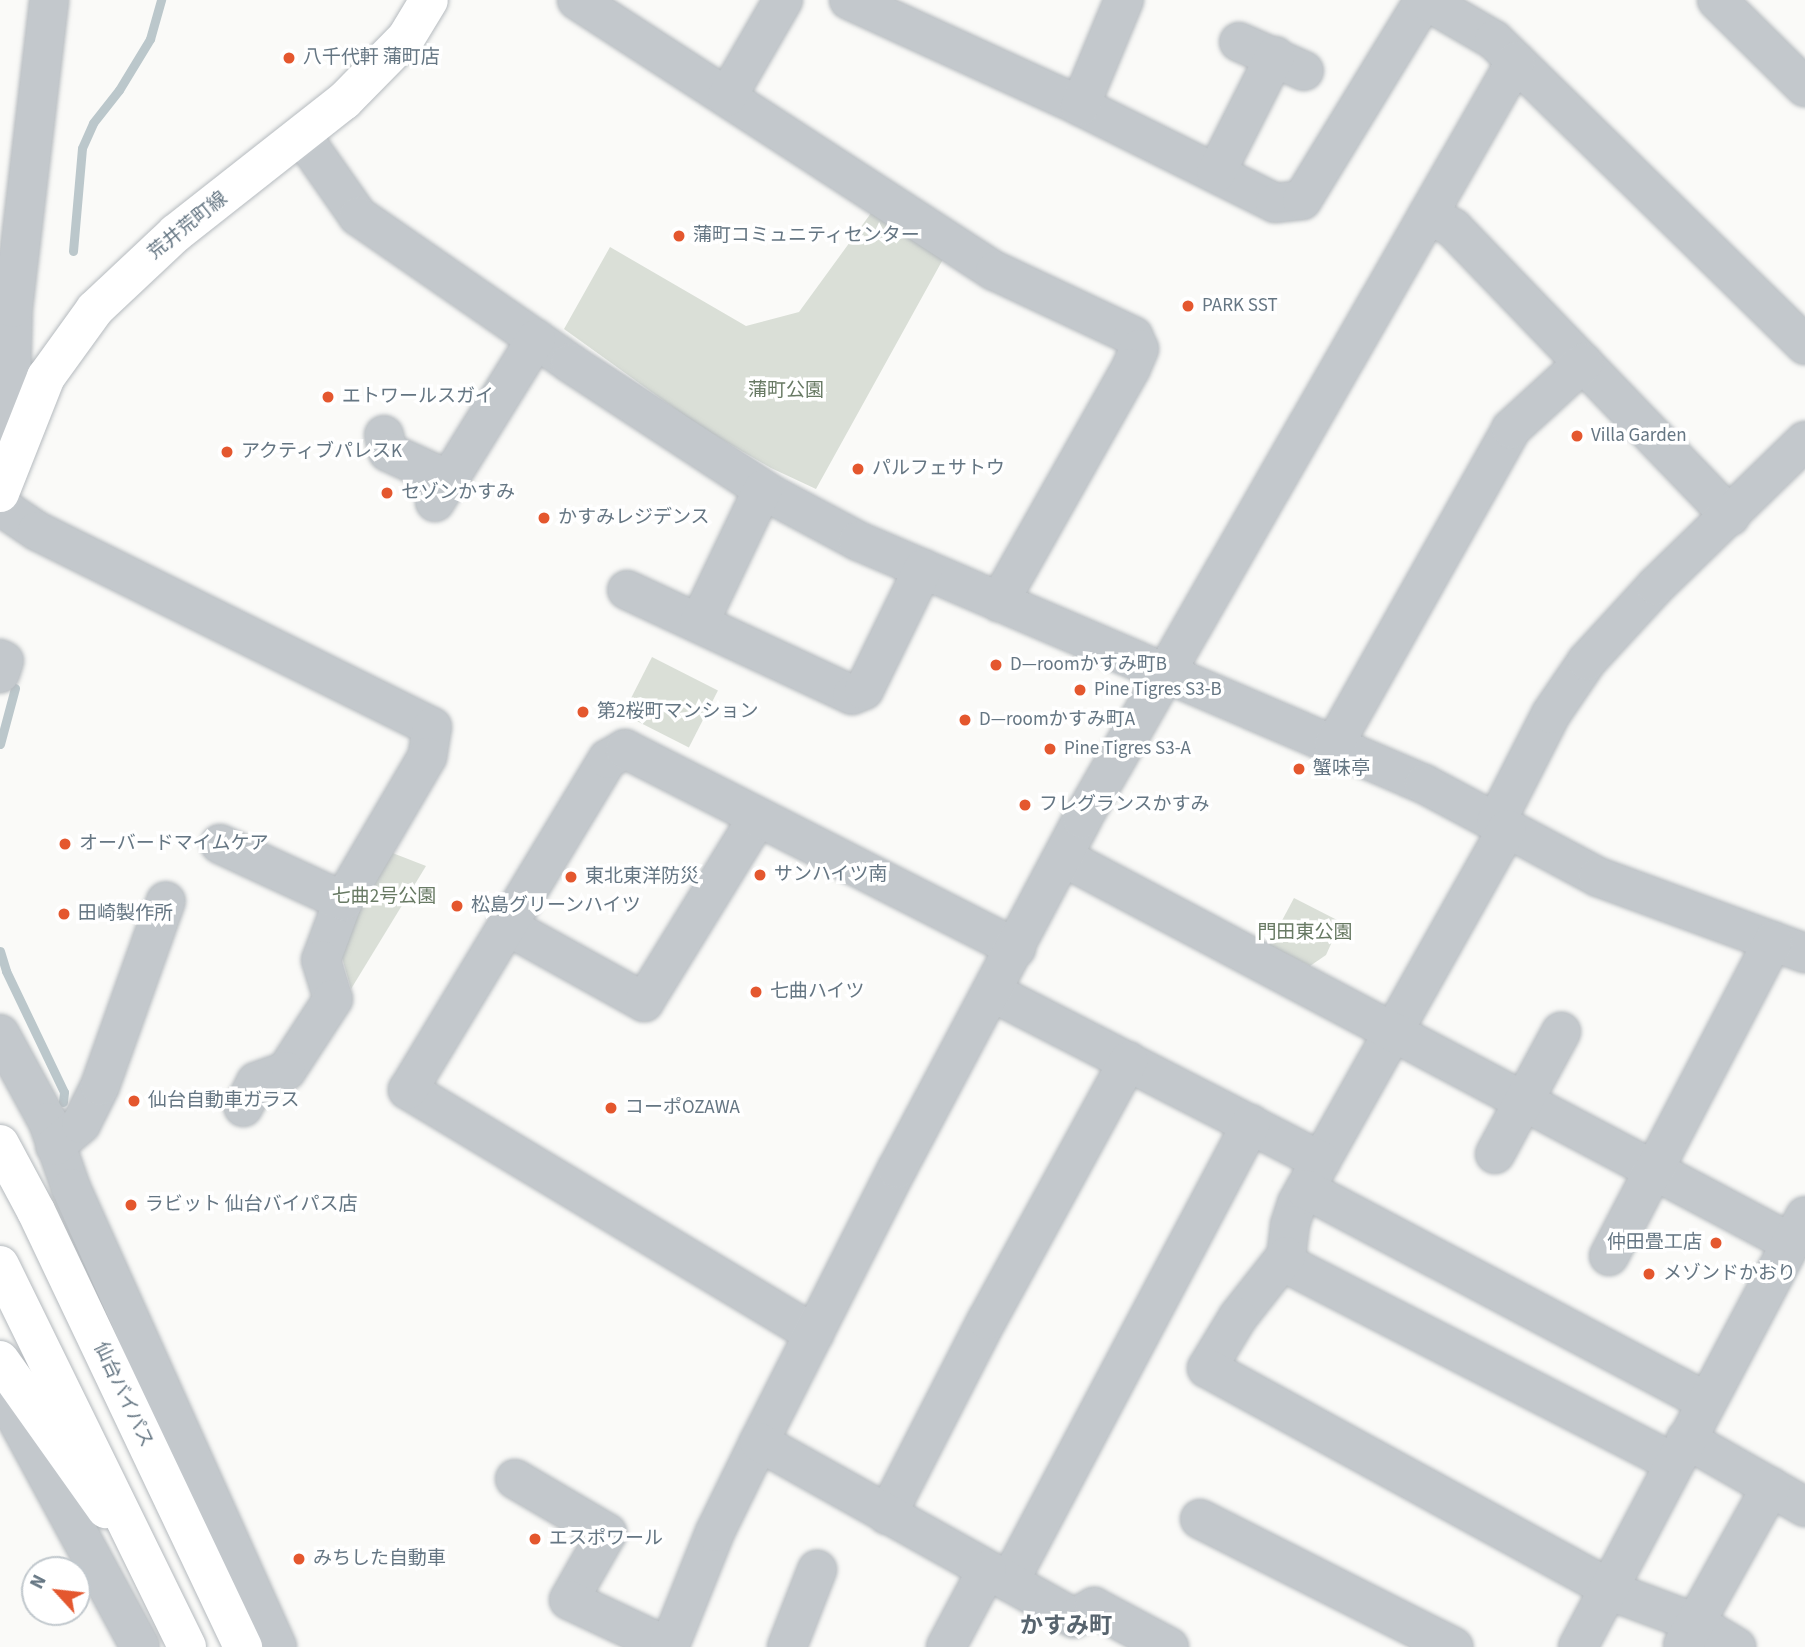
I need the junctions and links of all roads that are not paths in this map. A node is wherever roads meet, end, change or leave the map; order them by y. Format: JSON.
{"nodes":[{"id":1,"x":49,"y":0,"type":"edge"},
{"id":2,"x":429,"y":0,"type":"edge"},
{"id":3,"x":577,"y":0,"type":"edge"},
{"id":4,"x":783,"y":0,"type":"edge"},
{"id":5,"x":849,"y":0,"type":"edge"},
{"id":6,"x":1124,"y":0,"type":"edge"},
{"id":7,"x":1424,"y":0,"type":"edge"},
{"id":8,"x":1721,"y":1,"type":"edge"},
{"id":9,"x":1239,"y":42,"type":"dead end"},
{"id":10,"x":1516,"y":61,"type":"junction"},
{"id":11,"x":1805,"y":87,"type":"edge"},
{"id":12,"x":727,"y":97,"type":"junction"},
{"id":13,"x":1080,"y":106,"type":"junction"},
{"id":14,"x":302,"y":136,"type":"junction"},
{"id":15,"x":1216,"y":173,"type":"junction"},
{"id":16,"x":1428,"y":214,"type":"junction"},
{"id":17,"x":536,"y":339,"type":"junction"},
{"id":18,"x":1805,"y":345,"type":"edge"},
{"id":19,"x":1583,"y":363,"type":"junction"},
{"id":20,"x":384,"y":435,"type":"dead end"},
{"id":21,"x":1805,"y":441,"type":"edge"},
{"id":22,"x":4,"y":481,"type":"edge"},
{"id":23,"x":763,"y":489,"type":"junction"},
{"id":24,"x":0,"y":506,"type":"edge"},
{"id":25,"x":1730,"y":516,"type":"junction"},
{"id":26,"x":923,"y":569,"type":"junction"},
{"id":27,"x":627,"y":590,"type":"dead end"},
{"id":28,"x":999,"y":602,"type":"junction"},
{"id":29,"x":699,"y":623,"type":"junction"},
{"id":30,"x":0,"y":659,"type":"edge"},
{"id":31,"x":1164,"y":671,"type":"junction"},
{"id":32,"x":0,"y":673,"type":"edge"},
{"id":33,"x":1334,"y":745,"type":"junction"},
{"id":34,"x":758,"y":817,"type":"junction"},
{"id":35,"x":1501,"y":825,"type":"junction"},
{"id":36,"x":220,"y":844,"type":"dead end"},
{"id":37,"x":1063,"y":857,"type":"junction"},
{"id":38,"x":166,"y":901,"type":"dead end"},
{"id":39,"x":344,"y":901,"type":"junction"},
{"id":40,"x":507,"y":926,"type":"junction"},
{"id":41,"x":1789,"y":947,"type":"edge"},
{"id":42,"x":1016,"y":948,"type":"junction"},
{"id":43,"x":992,"y":992,"type":"junction"},
{"id":44,"x":1561,"y":1032,"type":"dead end"},
{"id":45,"x":0,"y":1034,"type":"edge"},
{"id":46,"x":1391,"y":1034,"type":"junction"},
{"id":47,"x":1128,"y":1061,"type":"junction"},
{"id":48,"x":1522,"y":1102,"type":"junction"},
{"id":49,"x":243,"y":1107,"type":"dead end"},
{"id":50,"x":1251,"y":1124,"type":"junction"},
{"id":51,"x":0,"y":1144,"type":"edge"},
{"id":52,"x":55,"y":1146,"type":"junction"},
{"id":53,"x":1495,"y":1154,"type":"dead end"},
{"id":54,"x":1651,"y":1170,"type":"junction"},
{"id":55,"x":1313,"y":1175,"type":"junction"},
{"id":56,"x":71,"y":1188,"type":"junction"},
{"id":57,"x":36,"y":1211,"type":"junction"},
{"id":58,"x":1798,"y":1229,"type":"edge"},
{"id":59,"x":1286,"y":1256,"type":"junction"},
{"id":60,"x":1609,"y":1256,"type":"dead end"},
{"id":61,"x":0,"y":1265,"type":"edge"},
{"id":62,"x":814,"y":1334,"type":"junction"},
{"id":63,"x":0,"y":1360,"type":"edge"},
{"id":64,"x":0,"y":1388,"type":"edge"},
{"id":65,"x":1706,"y":1401,"type":"junction"},
{"id":66,"x":759,"y":1442,"type":"junction"},
{"id":67,"x":1679,"y":1450,"type":"junction"},
{"id":68,"x":515,"y":1479,"type":"dead end"},
{"id":69,"x":1771,"y":1487,"type":"junction"},
{"id":70,"x":1805,"y":1507,"type":"edge"},
{"id":71,"x":887,"y":1515,"type":"junction"},
{"id":72,"x":1200,"y":1519,"type":"dead end"},
{"id":73,"x":146,"y":1565,"type":"junction"},
{"id":74,"x":817,"y":1570,"type":"dead end"},
{"id":75,"x":998,"y":1576,"type":"junction"},
{"id":76,"x":1609,"y":1587,"type":"junction"},
{"id":77,"x":1689,"y":1635,"type":"edge"},
{"id":78,"x":140,"y":1647,"type":"edge"},
{"id":79,"x":187,"y":1647,"type":"edge"},
{"id":80,"x":243,"y":1647,"type":"edge"},
{"id":81,"x":277,"y":1647,"type":"edge"},
{"id":82,"x":669,"y":1647,"type":"edge"},
{"id":83,"x":787,"y":1647,"type":"edge"},
{"id":84,"x":946,"y":1647,"type":"edge"},
{"id":85,"x":1169,"y":1647,"type":"edge"},
{"id":86,"x":1453,"y":1647,"type":"edge"},
{"id":87,"x":1578,"y":1647,"type":"edge"},
{"id":88,"x":1736,"y":1647,"type":"edge"}],
"edges":[{"from":1,"to":22,"type":"street"},
{"from":2,"to":14,"type":"main road","name":"荒井荒町線"},
{"from":3,"to":12,"type":"street"},
{"from":4,"to":12,"type":"street"},
{"from":5,"to":13,"type":"street"},
{"from":6,"to":13,"type":"street"},
{"from":7,"to":10,"type":"street"},
{"from":7,"to":15,"type":"street"},
{"from":8,"to":11,"type":"street"},
{"from":9,"to":15,"type":"street"},
{"from":10,"to":16,"type":"street"},
{"from":10,"to":18,"type":"street"},
{"from":12,"to":28,"type":"street"},
{"from":13,"to":15,"type":"street"},
{"from":14,"to":17,"type":"street"},
{"from":14,"to":22,"type":"main road","name":"荒井荒町線"},
{"from":16,"to":19,"type":"street"},
{"from":16,"to":31,"type":"street"},
{"from":17,"to":20,"type":"street"},
{"from":17,"to":23,"type":"street"},
{"from":19,"to":25,"type":"street"},
{"from":19,"to":33,"type":"street"},
{"from":21,"to":25,"type":"street"},
{"from":23,"to":26,"type":"street"},
{"from":23,"to":29,"type":"street"},
{"from":24,"to":39,"type":"street"},
{"from":25,"to":35,"type":"street"},
{"from":26,"to":28,"type":"street"},
{"from":26,"to":29,"type":"street"},
{"from":27,"to":29,"type":"street"},
{"from":28,"to":31,"type":"street"},
{"from":30,"to":32,"type":"street"},
{"from":31,"to":33,"type":"street"},
{"from":31,"to":37,"type":"street"},
{"from":33,"to":35,"type":"street"},
{"from":34,"to":40,"type":"street"},
{"from":34,"to":40,"type":"street"},
{"from":34,"to":42,"type":"street"},
{"from":35,"to":41,"type":"street"},
{"from":35,"to":46,"type":"street"},
{"from":36,"to":39,"type":"street"},
{"from":37,"to":42,"type":"street"},
{"from":37,"to":46,"type":"street"},
{"from":38,"to":52,"type":"street"},
{"from":39,"to":49,"type":"street"},
{"from":40,"to":62,"type":"street"},
{"from":41,"to":54,"type":"street"},
{"from":42,"to":43,"type":"street"},
{"from":43,"to":47,"type":"street"},
{"from":43,"to":62,"type":"street"},
{"from":44,"to":48,"type":"street"},
{"from":45,"to":52,"type":"street"},
{"from":46,"to":48,"type":"street"},
{"from":46,"to":55,"type":"street"},
{"from":47,"to":50,"type":"street"},
{"from":47,"to":71,"type":"street"},
{"from":48,"to":53,"type":"street"},
{"from":48,"to":54,"type":"street"},
{"from":50,"to":55,"type":"street"},
{"from":50,"to":75,"type":"street"},
{"from":51,"to":57,"type":"main road","name":"仙台バイパス"},
{"from":52,"to":56,"type":"street"},
{"from":54,"to":58,"type":"street"},
{"from":54,"to":60,"type":"street"},
{"from":55,"to":59,"type":"street"},
{"from":55,"to":65,"type":"street"},
{"from":56,"to":57,"type":"street"},
{"from":56,"to":81,"type":"street"},
{"from":57,"to":80,"type":"main road","name":"仙台バイパス"},
{"from":58,"to":65,"type":"street"},
{"from":59,"to":67,"type":"street"},
{"from":59,"to":76,"type":"street"},
{"from":61,"to":73,"type":"main road"},
{"from":62,"to":66,"type":"street"},
{"from":63,"to":73,"type":"main road"},
{"from":64,"to":78,"type":"street"},
{"from":65,"to":67,"type":"street"},
{"from":66,"to":71,"type":"street"},
{"from":66,"to":82,"type":"street"},
{"from":67,"to":69,"type":"street"},
{"from":67,"to":76,"type":"street"},
{"from":68,"to":82,"type":"street"},
{"from":69,"to":70,"type":"street"},
{"from":69,"to":77,"type":"street"},
{"from":71,"to":75,"type":"street"},
{"from":72,"to":86,"type":"street"},
{"from":73,"to":79,"type":"main road"},
{"from":74,"to":83,"type":"street"},
{"from":75,"to":84,"type":"street"},
{"from":75,"to":85,"type":"street"},
{"from":76,"to":77,"type":"street"},
{"from":76,"to":87,"type":"street"},
{"from":77,"to":88,"type":"street"}]}
